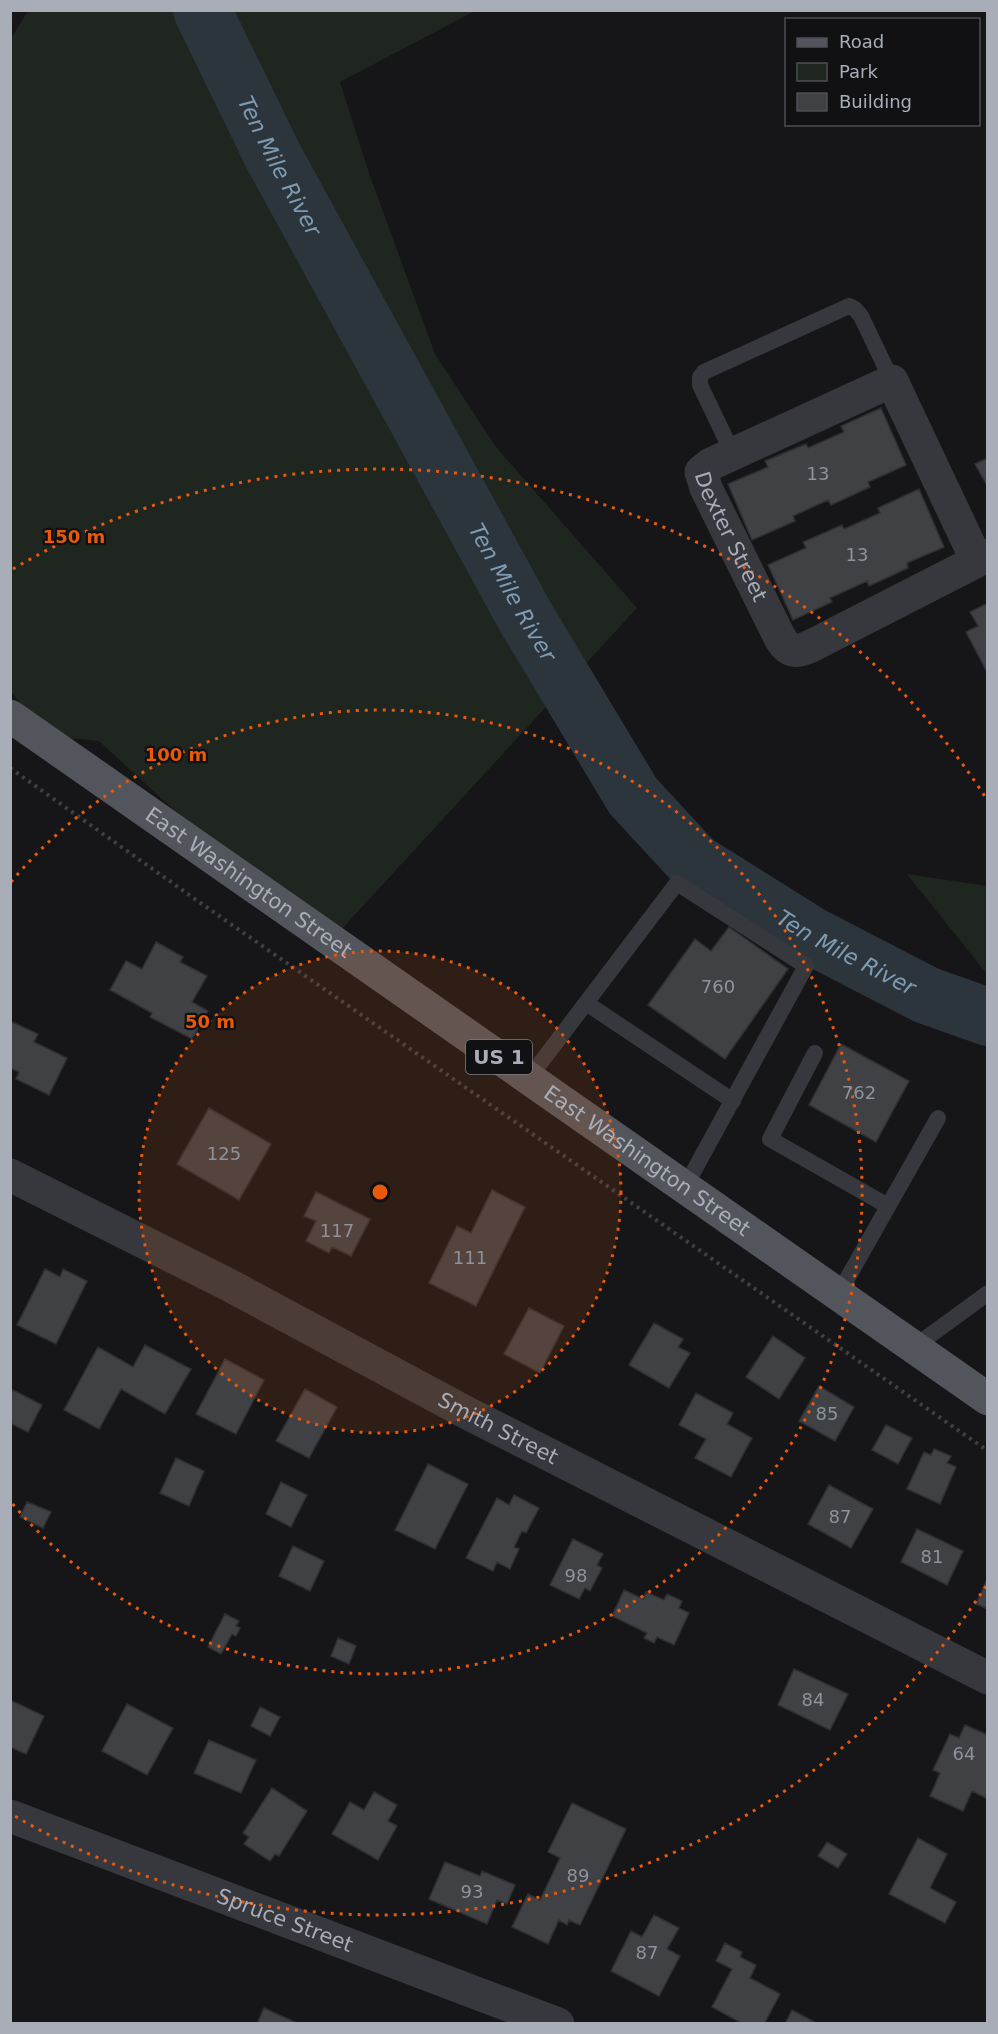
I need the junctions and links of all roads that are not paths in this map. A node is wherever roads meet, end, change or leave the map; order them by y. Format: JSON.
{"nodes":[{"id":1,"x":892,"y":381,"type":"junction"},
{"id":2,"x":733,"y":454,"type":"junction"},
{"id":3,"x":982,"y":558,"type":"edge"},
{"id":4,"x":10,"y":716,"type":"edge"},
{"id":5,"x":586,"y":1003,"type":"junction"},
{"id":6,"x":815,"y":1053,"type":"dead end"},
{"id":7,"x":529,"y":1078,"type":"junction"},
{"id":8,"x":733,"y":1101,"type":"junction"},
{"id":9,"x":938,"y":1118,"type":"dead end"},
{"id":10,"x":10,"y":1175,"type":"edge"},
{"id":11,"x":685,"y":1187,"type":"junction"},
{"id":12,"x":888,"y":1206,"type":"junction"},
{"id":13,"x":987,"y":1293,"type":"edge"},
{"id":14,"x":838,"y":1295,"type":"junction"},
{"id":15,"x":914,"y":1347,"type":"junction"},
{"id":16,"x":987,"y":1399,"type":"edge"},
{"id":17,"x":987,"y":1678,"type":"edge"},
{"id":18,"x":10,"y":1816,"type":"edge"},
{"id":19,"x":558,"y":2024,"type":"edge"}],
"edges":[{"from":1,"to":2,"type":"street","name":"Dexter Street"},
{"from":1,"to":2,"type":"lane"},
{"from":1,"to":3,"type":"street","name":"Dexter Street"},
{"from":2,"to":3,"type":"street","name":"Dexter Street"},
{"from":4,"to":7,"type":"main road","name":"East Washington Street","number":"US 1"},
{"from":5,"to":7,"type":"lane"},
{"from":5,"to":8,"type":"lane"},
{"from":5,"to":8,"type":"lane"},
{"from":6,"to":12,"type":"lane"},
{"from":7,"to":11,"type":"main road","name":"East Washington Street","number":"US 1"},
{"from":8,"to":11,"type":"lane"},
{"from":9,"to":12,"type":"lane"},
{"from":10,"to":17,"type":"street","name":"Smith Street"},
{"from":11,"to":14,"type":"main road","name":"East Washington Street","number":"US 1"},
{"from":12,"to":14,"type":"lane"},
{"from":13,"to":15,"type":"lane"},
{"from":14,"to":15,"type":"main road","name":"East Washington Street","number":"US 1"},
{"from":15,"to":16,"type":"main road","name":"East Washington Street","number":"US 1"},
{"from":18,"to":19,"type":"street","name":"Spruce Street"}]}
